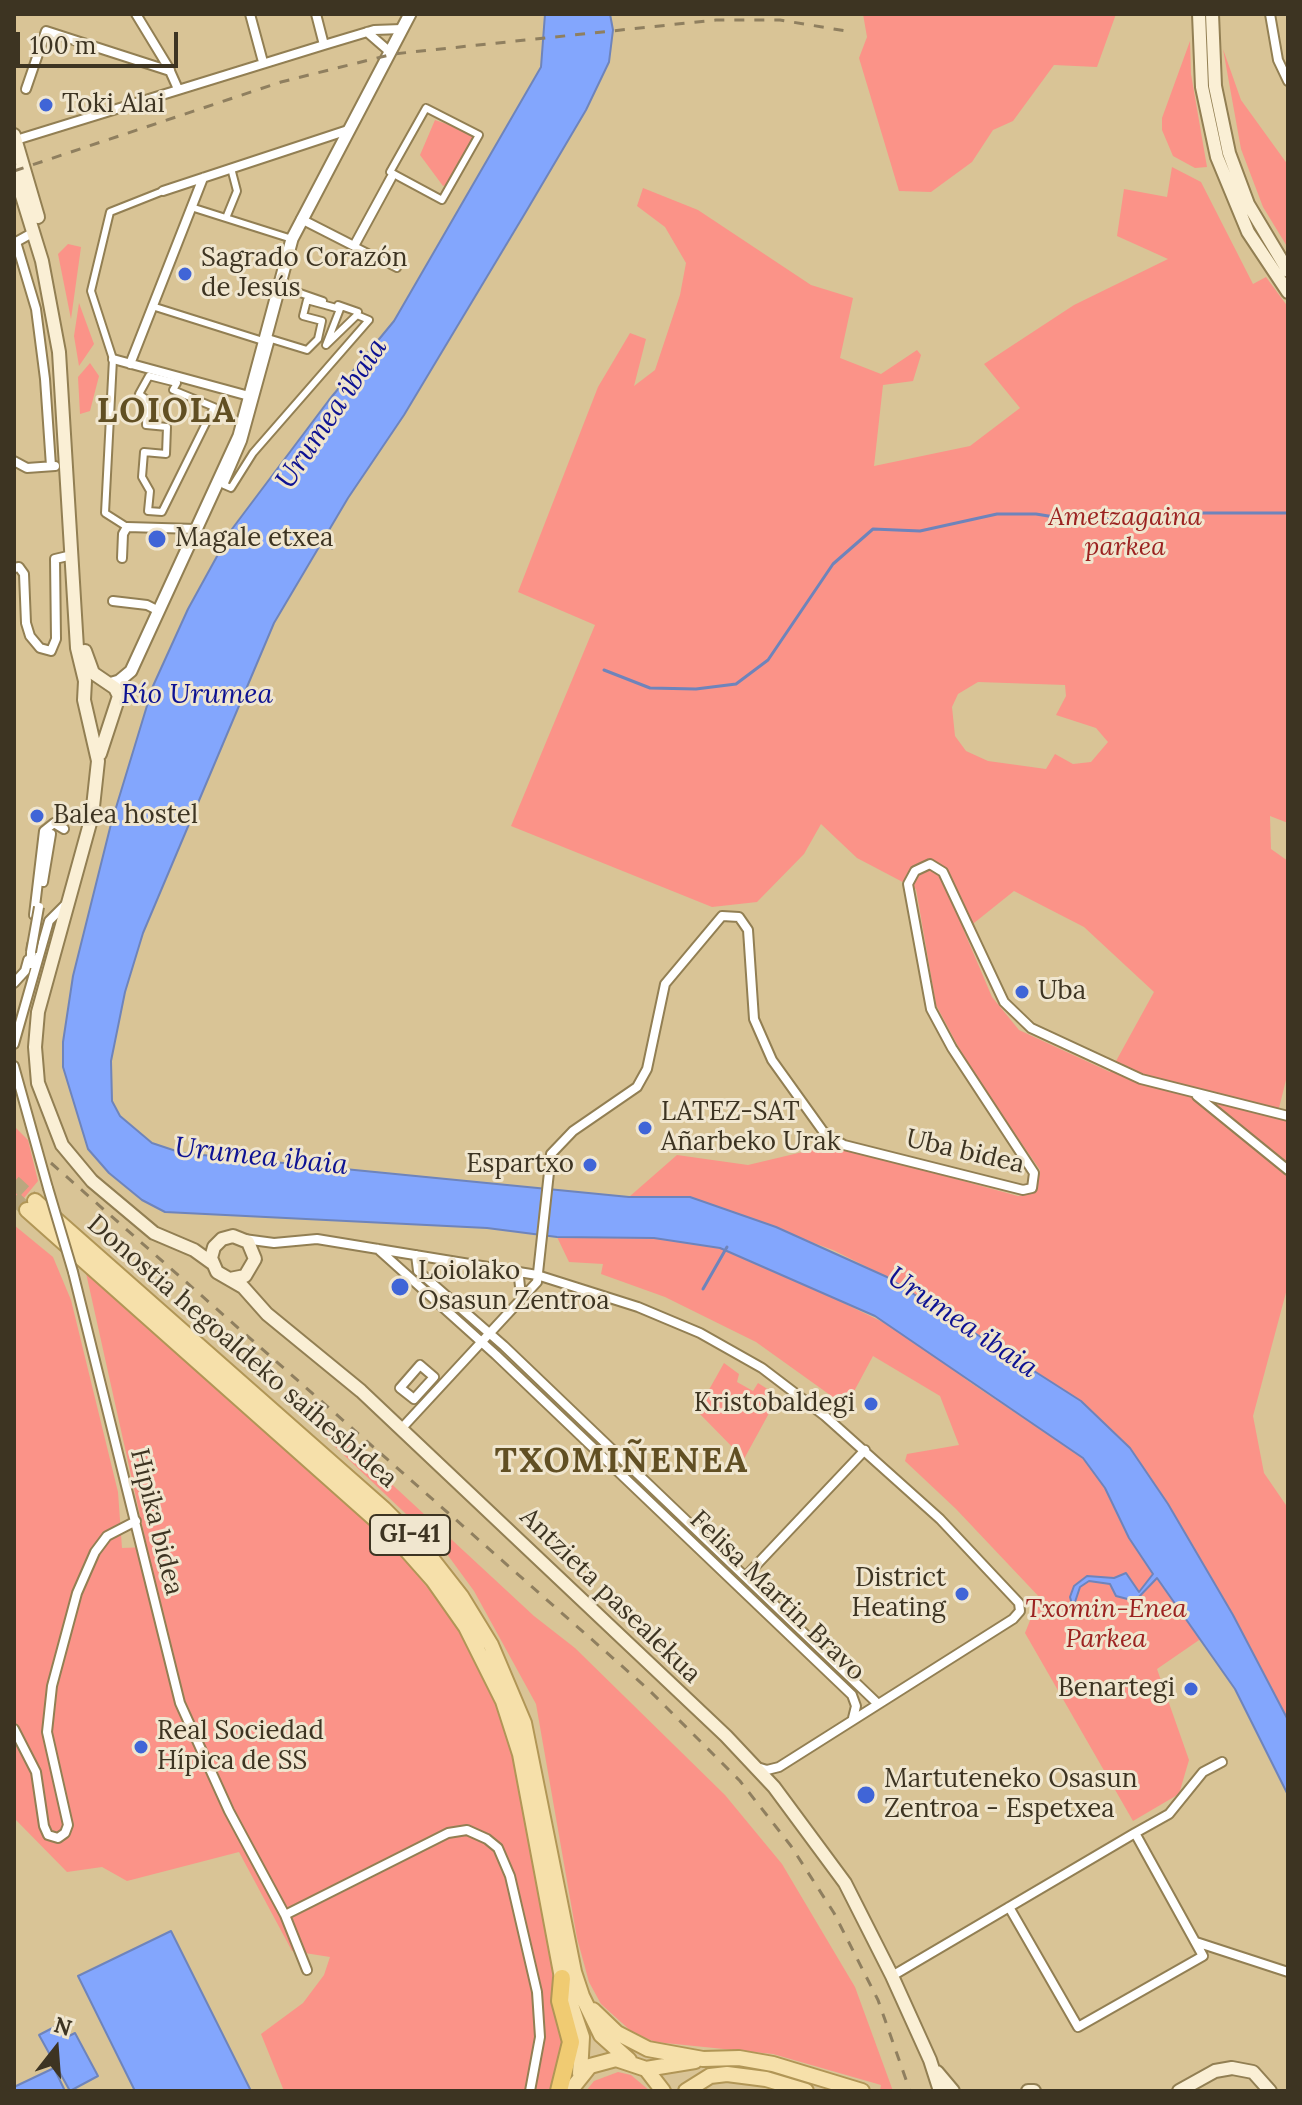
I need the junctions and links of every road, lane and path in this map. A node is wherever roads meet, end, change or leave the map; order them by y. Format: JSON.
{"nodes":[{"id":1,"x":136,"y":14,"type":"edge"},
{"id":2,"x":250,"y":14,"type":"edge"},
{"id":3,"x":316,"y":14,"type":"edge"},
{"id":4,"x":410,"y":14,"type":"edge"},
{"id":5,"x":1199,"y":14,"type":"edge"},
{"id":6,"x":1212,"y":14,"type":"edge"},
{"id":7,"x":1270,"y":14,"type":"edge"},
{"id":8,"x":402,"y":29,"type":"junction"},
{"id":9,"x":367,"y":32,"type":"junction"},
{"id":10,"x":324,"y":45,"type":"junction"},
{"id":11,"x":390,"y":52,"type":"junction"},
{"id":12,"x":263,"y":62,"type":"junction"},
{"id":13,"x":170,"y":71,"type":"junction"},
{"id":14,"x":1288,"y":81,"type":"edge"},
{"id":15,"x":26,"y":89,"type":"dead end"},
{"id":16,"x":178,"y":89,"type":"junction"},
{"id":17,"x":348,"y":130,"type":"junction"},
{"id":18,"x":479,"y":135,"type":"joint"},
{"id":19,"x":15,"y":137,"type":"edge"},
{"id":20,"x":231,"y":168,"type":"junction"},
{"id":21,"x":14,"y":170,"type":"edge"},
{"id":22,"x":203,"y":178,"type":"junction"},
{"id":23,"x":391,"y":178,"type":"dead end"},
{"id":24,"x":163,"y":191,"type":"joint"},
{"id":25,"x":191,"y":207,"type":"junction"},
{"id":26,"x":226,"y":218,"type":"junction"},
{"id":27,"x":301,"y":219,"type":"junction"},
{"id":28,"x":34,"y":232,"type":"junction"},
{"id":29,"x":292,"y":239,"type":"junction"},
{"id":30,"x":354,"y":246,"type":"junction"},
{"id":31,"x":397,"y":268,"type":"dead end"},
{"id":32,"x":1288,"y":271,"type":"edge"},
{"id":33,"x":277,"y":285,"type":"junction"},
{"id":34,"x":1288,"y":292,"type":"edge"},
{"id":35,"x":152,"y":306,"type":"junction"},
{"id":36,"x":358,"y":312,"type":"dead end"},
{"id":37,"x":269,"y":340,"type":"junction"},
{"id":38,"x":113,"y":359,"type":"junction"},
{"id":39,"x":130,"y":364,"type":"junction"},
{"id":40,"x":249,"y":396,"type":"junction"},
{"id":41,"x":147,"y":400,"type":"joint"},
{"id":42,"x":14,"y":461,"type":"edge"},
{"id":43,"x":51,"y":466,"type":"junction"},
{"id":44,"x":66,"y":466,"type":"junction"},
{"id":45,"x":127,"y":527,"type":"junction"},
{"id":46,"x":196,"y":529,"type":"junction"},
{"id":47,"x":72,"y":555,"type":"junction"},
{"id":48,"x":122,"y":558,"type":"dead end"},
{"id":49,"x":14,"y":568,"type":"edge"},
{"id":50,"x":113,"y":601,"type":"dead end"},
{"id":51,"x":157,"y":610,"type":"junction"},
{"id":52,"x":106,"y":683,"type":"junction"},
{"id":53,"x":85,"y":692,"type":"junction"},
{"id":54,"x":87,"y":709,"type":"junction"},
{"id":55,"x":117,"y":709,"type":"junction"},
{"id":56,"x":98,"y":761,"type":"junction"},
{"id":57,"x":64,"y":829,"type":"dead end"},
{"id":58,"x":51,"y":834,"type":"dead end"},
{"id":59,"x":68,"y":902,"type":"junction"},
{"id":60,"x":30,"y":964,"type":"dead end"},
{"id":61,"x":22,"y":971,"type":"dead end"},
{"id":62,"x":14,"y":980,"type":"edge"},
{"id":63,"x":14,"y":998,"type":"edge"},
{"id":64,"x":24,"y":1001,"type":"junction"},
{"id":65,"x":14,"y":1044,"type":"edge"},
{"id":66,"x":14,"y":1066,"type":"edge"},
{"id":67,"x":1193,"y":1093,"type":"junction"},
{"id":68,"x":1288,"y":1116,"type":"edge"},
{"id":69,"x":1288,"y":1170,"type":"edge"},
{"id":70,"x":244,"y":1238,"type":"junction"},
{"id":71,"x":217,"y":1242,"type":"junction"},
{"id":72,"x":274,"y":1243,"type":"junction"},
{"id":73,"x":187,"y":1247,"type":"junction"},
{"id":74,"x":377,"y":1248,"type":"junction"},
{"id":75,"x":416,"y":1255,"type":"junction"},
{"id":76,"x":212,"y":1263,"type":"junction"},
{"id":77,"x":253,"y":1264,"type":"junction"},
{"id":78,"x":511,"y":1270,"type":"junction"},
{"id":79,"x":537,"y":1275,"type":"junction"},
{"id":80,"x":230,"y":1279,"type":"junction"},
{"id":81,"x":254,"y":1297,"type":"junction"},
{"id":82,"x":521,"y":1297,"type":"junction"},
{"id":83,"x":486,"y":1338,"type":"junction"},
{"id":84,"x":401,"y":1429,"type":"junction"},
{"id":85,"x":865,"y":1450,"type":"junction"},
{"id":86,"x":136,"y":1521,"type":"junction"},
{"id":87,"x":746,"y":1576,"type":"junction"},
{"id":88,"x":877,"y":1703,"type":"junction"},
{"id":89,"x":853,"y":1718,"type":"junction"},
{"id":90,"x":14,"y":1729,"type":"edge"},
{"id":91,"x":1222,"y":1762,"type":"dead end"},
{"id":92,"x":757,"y":1767,"type":"junction"},
{"id":93,"x":779,"y":1767,"type":"junction"},
{"id":94,"x":774,"y":1787,"type":"junction"},
{"id":95,"x":1135,"y":1833,"type":"junction"},
{"id":96,"x":1009,"y":1907,"type":"junction"},
{"id":97,"x":285,"y":1915,"type":"junction"},
{"id":98,"x":1195,"y":1942,"type":"junction"},
{"id":99,"x":307,"y":1970,"type":"dead end"},
{"id":100,"x":1288,"y":1972,"type":"edge"},
{"id":101,"x":892,"y":1976,"type":"junction"},
{"id":102,"x":562,"y":1978,"type":"junction"},
{"id":103,"x":582,"y":1996,"type":"junction"},
{"id":104,"x":703,"y":2059,"type":"junction"},
{"id":105,"x":629,"y":2060,"type":"junction"},
{"id":106,"x":930,"y":2060,"type":"junction"},
{"id":107,"x":646,"y":2069,"type":"junction"},
{"id":108,"x":580,"y":2074,"type":"junction"},
{"id":109,"x":1269,"y":2090,"type":"edge"},
{"id":110,"x":530,"y":2091,"type":"edge"},
{"id":111,"x":559,"y":2091,"type":"edge"},
{"id":112,"x":570,"y":2091,"type":"edge"},
{"id":113,"x":663,"y":2091,"type":"edge"},
{"id":114,"x":686,"y":2091,"type":"edge"},
{"id":115,"x":806,"y":2091,"type":"edge"},
{"id":116,"x":862,"y":2091,"type":"edge"},
{"id":117,"x":940,"y":2091,"type":"edge"},
{"id":118,"x":953,"y":2091,"type":"edge"},
{"id":119,"x":1179,"y":2091,"type":"edge"}],
"edges":[{"from":1,"to":13,"type":"street"},
{"from":2,"to":12,"type":"street"},
{"from":3,"to":10,"type":"street"},
{"from":4,"to":8,"type":"street"},
{"from":5,"to":34,"type":"main road"},
{"from":6,"to":32,"type":"main road"},
{"from":7,"to":14,"type":"street"},
{"from":8,"to":9,"type":"street"},
{"from":8,"to":11,"type":"street"},
{"from":9,"to":10,"type":"street"},
{"from":9,"to":11,"type":"street"},
{"from":10,"to":12,"type":"street"},
{"from":11,"to":17,"type":"street"},
{"from":12,"to":16,"type":"street"},
{"from":13,"to":15,"type":"street"},
{"from":13,"to":16,"type":"street"},
{"from":16,"to":19,"type":"street"},
{"from":17,"to":20,"type":"street"},
{"from":17,"to":27,"type":"street"},
{"from":18,"to":18,"type":"street"},
{"from":19,"to":52,"type":"main road"},
{"from":20,"to":22,"type":"street"},
{"from":20,"to":26,"type":"street"},
{"from":21,"to":28,"type":"main road"},
{"from":22,"to":24,"type":"street"},
{"from":22,"to":25,"type":"street"},
{"from":23,"to":30,"type":"street"},
{"from":24,"to":38,"type":"street"},
{"from":25,"to":26,"type":"street"},
{"from":25,"to":35,"type":"street"},
{"from":26,"to":29,"type":"street"},
{"from":27,"to":29,"type":"street"},
{"from":27,"to":30,"type":"street"},
{"from":28,"to":43,"type":"street"},
{"from":28,"to":44,"type":"main road"},
{"from":29,"to":33,"type":"street"},
{"from":30,"to":31,"type":"street"},
{"from":33,"to":36,"type":"street"},
{"from":33,"to":37,"type":"street"},
{"from":35,"to":37,"type":"street"},
{"from":35,"to":39,"type":"street"},
{"from":37,"to":37,"type":"street"},
{"from":37,"to":40,"type":"street"},
{"from":38,"to":39,"type":"street"},
{"from":38,"to":45,"type":"street"},
{"from":39,"to":40,"type":"street"},
{"from":40,"to":46,"type":"street"},
{"from":41,"to":41,"type":"street"},
{"from":42,"to":43,"type":"street"},
{"from":43,"to":44,"type":"street"},
{"from":44,"to":47,"type":"main road"},
{"from":45,"to":46,"type":"street"},
{"from":45,"to":48,"type":"street"},
{"from":46,"to":51,"type":"street"},
{"from":47,"to":49,"type":"street"},
{"from":47,"to":53,"type":"main road"},
{"from":50,"to":51,"type":"street"},
{"from":51,"to":52,"type":"street"},
{"from":52,"to":53,"type":"main road"},
{"from":52,"to":55,"type":"main road"},
{"from":53,"to":54,"type":"main road"},
{"from":54,"to":55,"type":"main road"},
{"from":54,"to":56,"type":"main road"},
{"from":55,"to":56,"type":"main road"},
{"from":56,"to":59,"type":"main road"},
{"from":57,"to":60,"type":"street"},
{"from":58,"to":62,"type":"street","bridge":true},
{"from":59,"to":64,"type":"street"},
{"from":59,"to":73,"type":"main road"},
{"from":61,"to":62,"type":"street"},
{"from":63,"to":64,"type":"street"},
{"from":64,"to":65,"type":"street"},
{"from":66,"to":86,"type":"street","name":"Hipika bidea","bridge":true},
{"from":67,"to":68,"type":"street","name":"Uba bidea"},
{"from":67,"to":69,"type":"street","name":"Uba bidea"},
{"from":67,"to":79,"type":"street","name":"Uba bidea"},
{"from":70,"to":71,"type":"main road"},
{"from":70,"to":72,"type":"street"},
{"from":70,"to":77,"type":"main road"},
{"from":71,"to":73,"type":"main road"},
{"from":71,"to":76,"type":"main road"},
{"from":72,"to":74,"type":"street"},
{"from":72,"to":77,"type":"street"},
{"from":73,"to":76,"type":"main road"},
{"from":74,"to":75,"type":"street"},
{"from":74,"to":83,"type":"street"},
{"from":75,"to":78,"type":"street"},
{"from":75,"to":83,"type":"street"},
{"from":76,"to":80,"type":"main road"},
{"from":77,"to":80,"type":"main road"},
{"from":77,"to":81,"type":"main road"},
{"from":78,"to":79,"type":"street"},
{"from":78,"to":82,"type":"street"},
{"from":79,"to":82,"type":"street"},
{"from":79,"to":85,"type":"street"},
{"from":80,"to":81,"type":"main road","name":"Antzieta pasealekua"},
{"from":81,"to":84,"type":"main road","name":"Antzieta pasealekua"},
{"from":82,"to":83,"type":"street"},
{"from":83,"to":84,"type":"street"},
{"from":83,"to":87,"type":"street"},
{"from":83,"to":89,"type":"street","name":"Felisa Martin Bravo"},
{"from":84,"to":92,"type":"main road","name":"Antzieta pasealekua"},
{"from":85,"to":87,"type":"street"},
{"from":85,"to":88,"type":"street"},
{"from":86,"to":90,"type":"street"},
{"from":86,"to":97,"type":"street","name":"Hipika bidea"},
{"from":87,"to":88,"type":"street"},
{"from":88,"to":89,"type":"street"},
{"from":89,"to":93,"type":"street"},
{"from":91,"to":95,"type":"street"},
{"from":92,"to":93,"type":"street"},
{"from":92,"to":94,"type":"main road","name":"Antzieta pasealekua"},
{"from":93,"to":94,"type":"street"},
{"from":94,"to":101,"type":"main road","name":"Antzieta pasealekua"},
{"from":95,"to":96,"type":"street"},
{"from":95,"to":98,"type":"street"},
{"from":96,"to":98,"type":"street"},
{"from":96,"to":101,"type":"street"},
{"from":97,"to":99,"type":"street","name":"Hipika bidea"},
{"from":97,"to":110,"type":"street"},
{"from":98,"to":100,"type":"street"},
{"from":101,"to":106,"type":"main road","name":"Antzieta pasealekua"},
{"from":102,"to":103,"type":"main road","name":"Donostia hegoaldeko saihesbidea","number":"GI-41"},
{"from":102,"to":108,"type":"main road","name":"Donostia hegoaldeko saihesbidea","number":"GI-41"},
{"from":102,"to":111,"type":"highway"},
{"from":103,"to":104,"type":"main road"},
{"from":103,"to":105,"type":"main road","name":"Donostia hegoaldeko saihesbidea","number":"GI-41"},
{"from":104,"to":107,"type":"main road"},
{"from":104,"to":116,"type":"main road"},
{"from":105,"to":107,"type":"main road","number":"GI-41"},
{"from":105,"to":108,"type":"main road"},
{"from":106,"to":117,"type":"main road"},
{"from":106,"to":118,"type":"main road"},
{"from":107,"to":113,"type":"main road","number":"GI-41"},
{"from":108,"to":112,"type":"main road","number":"GI-41"},
{"from":109,"to":119,"type":"main road"},
{"from":114,"to":115,"type":"main road"}]}
